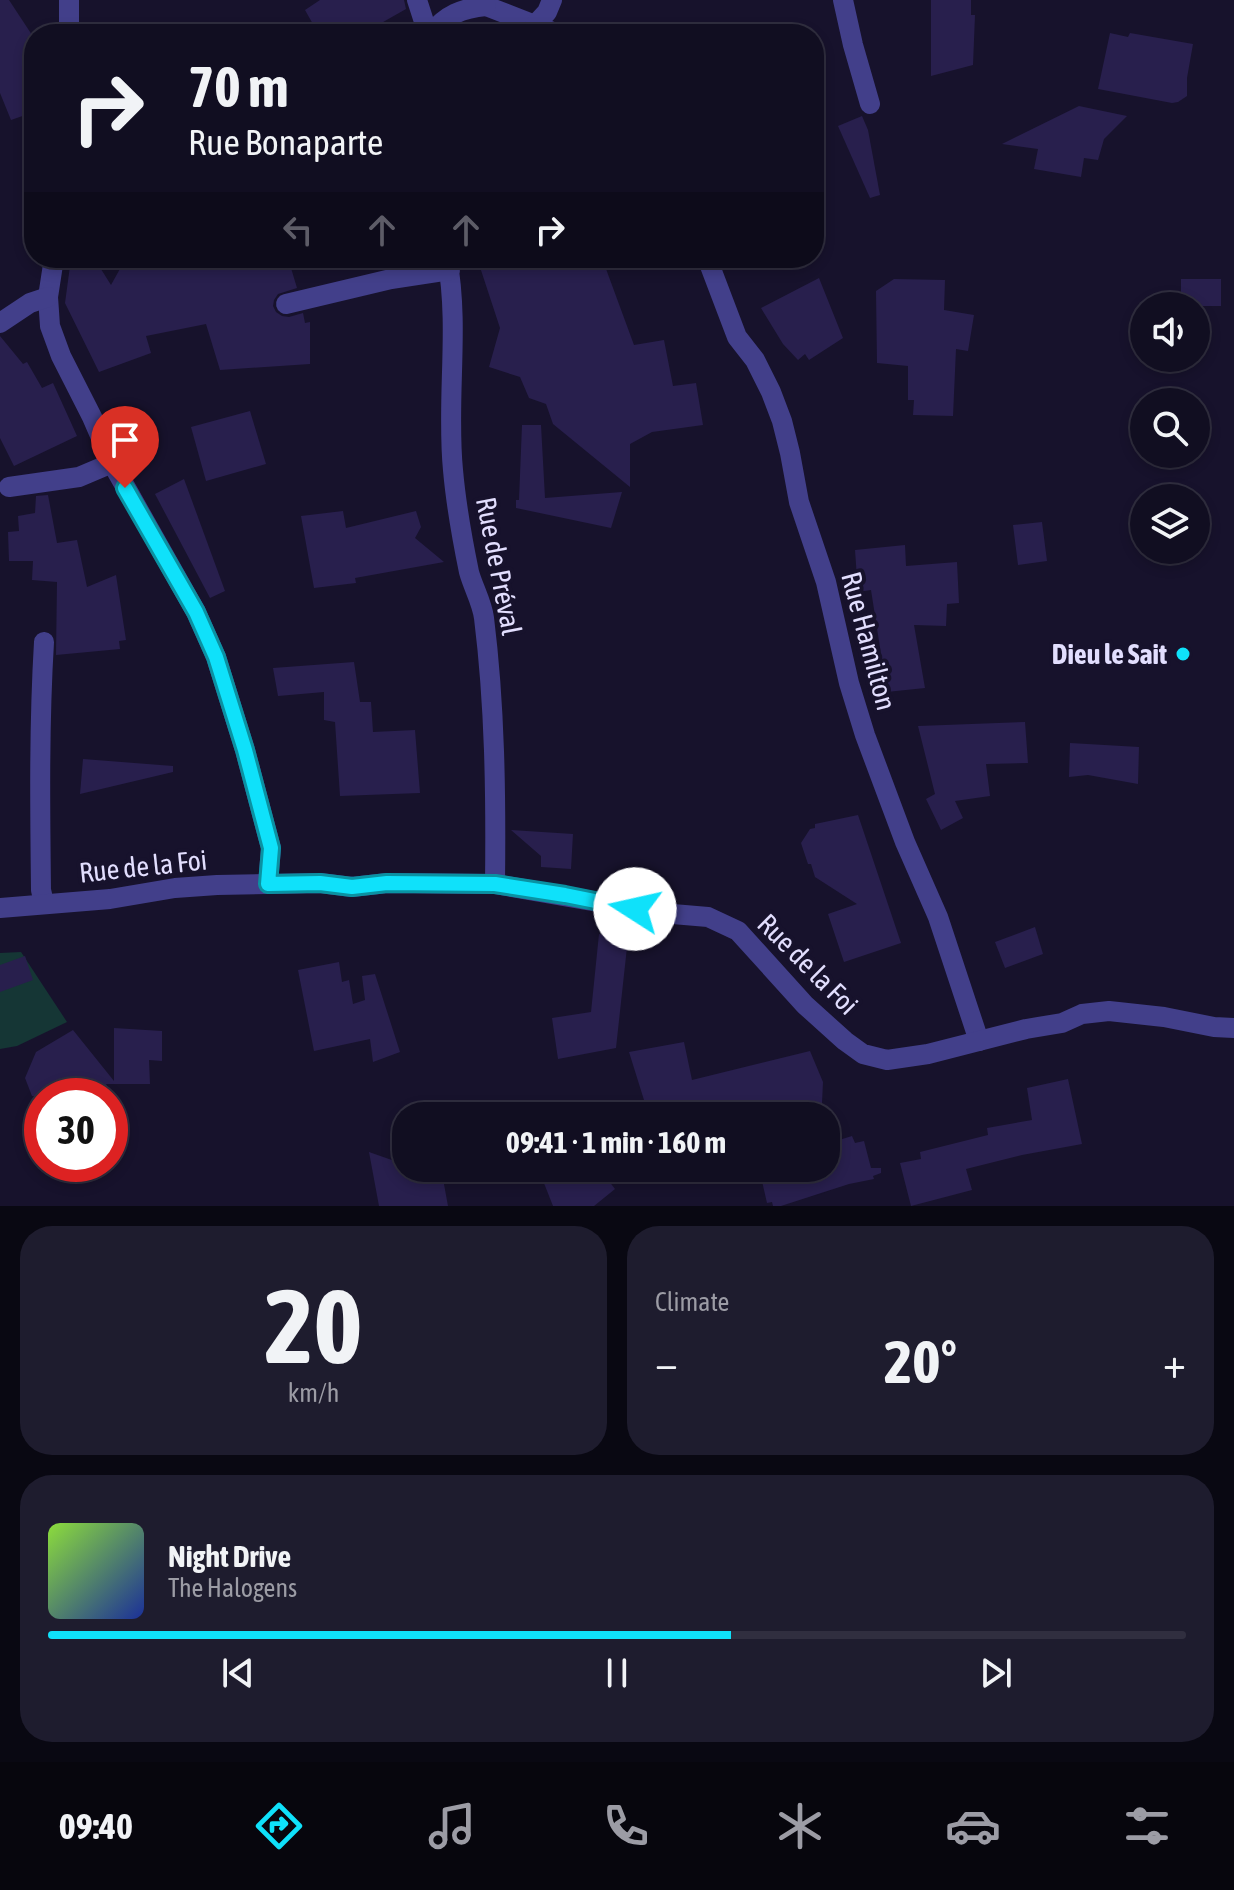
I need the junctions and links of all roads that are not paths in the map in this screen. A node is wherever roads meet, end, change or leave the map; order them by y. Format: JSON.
{"nodes":[{"id":1,"x":69,"y":0,"type":"edge"},
{"id":2,"x":552,"y":0,"type":"edge"},
{"id":3,"x":843,"y":0,"type":"edge"},
{"id":4,"x":482,"y":3,"type":"edge"},
{"id":5,"x":421,"y":4,"type":"edge"},
{"id":6,"x":69,"y":24,"type":"edge"},
{"id":7,"x":426,"y":24,"type":"edge"},
{"id":8,"x":438,"y":24,"type":"edge"},
{"id":9,"x":533,"y":24,"type":"edge"},
{"id":10,"x":536,"y":24,"type":"edge"},
{"id":11,"x":870,"y":104,"type":"dead end"},
{"id":12,"x":54,"y":268,"type":"edge"},
{"id":13,"x":433,"y":268,"type":"edge"},
{"id":14,"x":448,"y":268,"type":"edge"},
{"id":15,"x":711,"y":268,"type":"edge"},
{"id":16,"x":48,"y":297,"type":"junction"},
{"id":17,"x":286,"y":304,"type":"dead end"},
{"id":18,"x":0,"y":323,"type":"edge"},
{"id":19,"x":112,"y":463,"type":"junction"},
{"id":20,"x":9,"y":487,"type":"dead end"},
{"id":21,"x":44,"y":642,"type":"dead end"},
{"id":22,"x":268,"y":884,"type":"junction"},
{"id":23,"x":495,"y":884,"type":"junction"},
{"id":24,"x":44,"y":903,"type":"junction"},
{"id":25,"x":0,"y":908,"type":"edge"},
{"id":26,"x":1234,"y":1028,"type":"edge"},
{"id":27,"x":979,"y":1041,"type":"junction"}],
"edges":[{"from":1,"to":6,"type":"street"},
{"from":2,"to":10,"type":"street"},
{"from":3,"to":11,"type":"street"},
{"from":4,"to":8,"type":"street"},
{"from":4,"to":9,"type":"street"},
{"from":5,"to":7,"type":"street"},
{"from":12,"to":16,"type":"street"},
{"from":13,"to":17,"type":"street"},
{"from":14,"to":23,"type":"street","name":"Rue de Préval"},
{"from":15,"to":27,"type":"street","name":"Rue Hamilton"},
{"from":16,"to":18,"type":"street"},
{"from":16,"to":19,"type":"street"},
{"from":19,"to":20,"type":"street"},
{"from":19,"to":22,"type":"street"},
{"from":21,"to":24,"type":"street"},
{"from":22,"to":23,"type":"street","name":"Rue de la Foi"},
{"from":22,"to":24,"type":"street","name":"Rue de la Foi"},
{"from":23,"to":27,"type":"street","name":"Rue de la Foi"},
{"from":24,"to":25,"type":"street","name":"Rue de la Foi"},
{"from":26,"to":27,"type":"street","name":"Rue de la Foi"}]}
